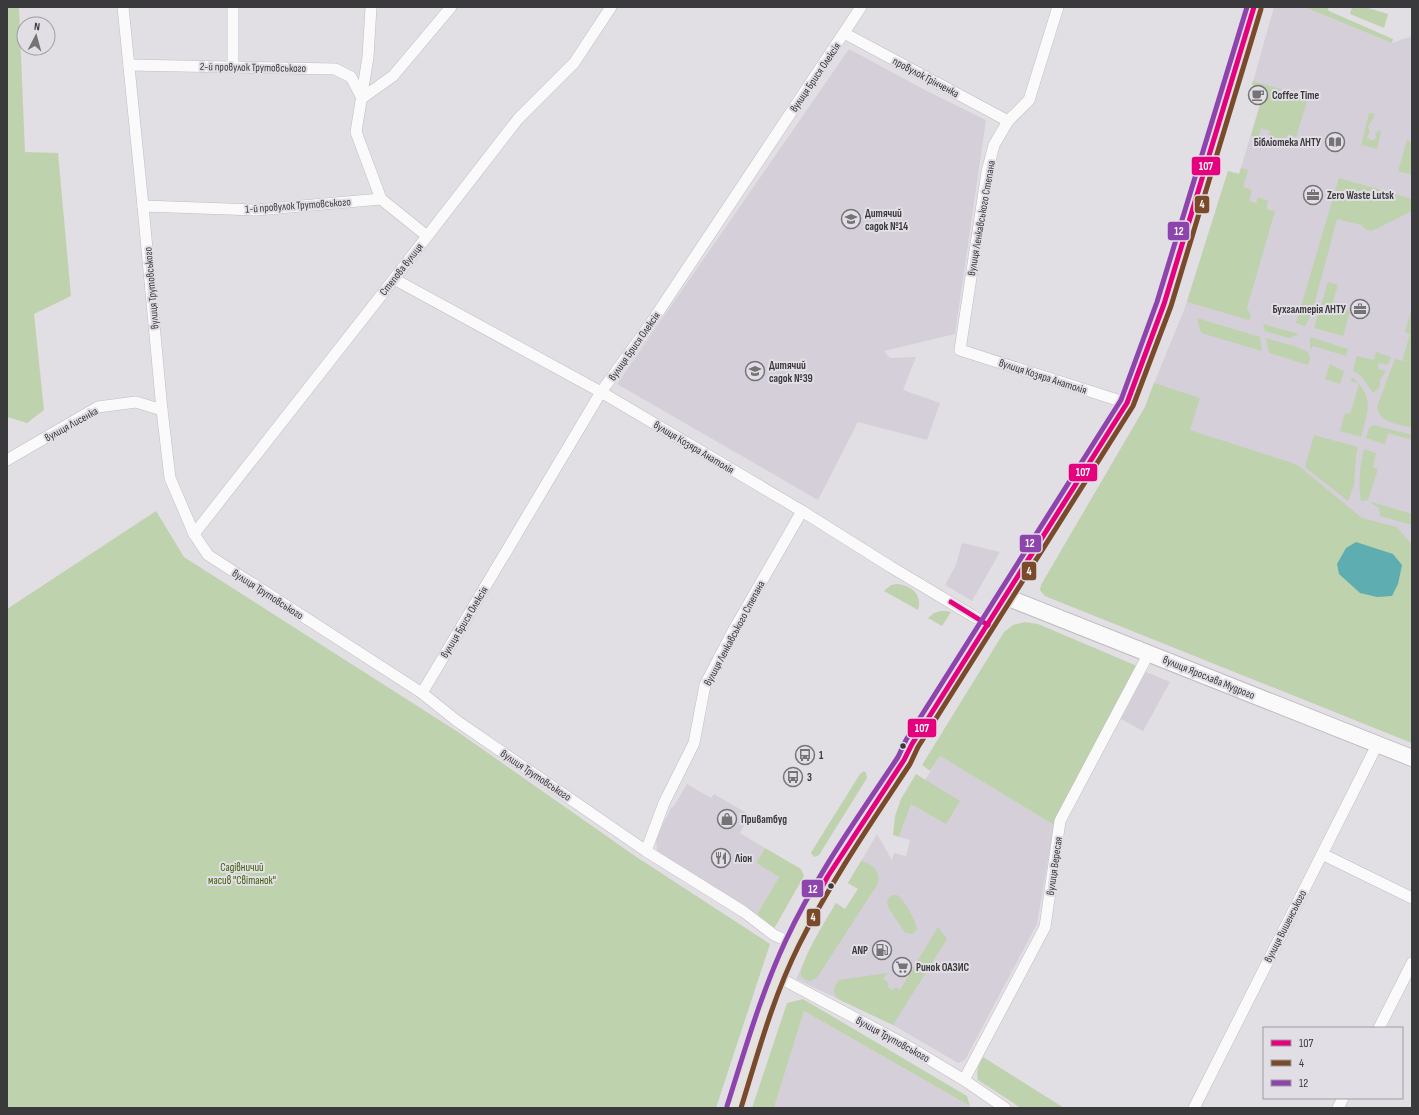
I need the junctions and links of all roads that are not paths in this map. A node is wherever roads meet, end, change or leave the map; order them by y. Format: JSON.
{"nodes":[{"id":1,"x":123,"y":7,"type":"edge"},
{"id":2,"x":233,"y":7,"type":"edge"},
{"id":3,"x":371,"y":7,"type":"edge"},
{"id":4,"x":451,"y":7,"type":"edge"},
{"id":5,"x":611,"y":7,"type":"edge"},
{"id":6,"x":861,"y":7,"type":"edge"},
{"id":7,"x":1058,"y":7,"type":"edge"},
{"id":8,"x":1254,"y":7,"type":"edge"},
{"id":9,"x":844,"y":33,"type":"junction"},
{"id":10,"x":129,"y":65,"type":"junction"},
{"id":11,"x":232,"y":66,"type":"junction"},
{"id":12,"x":362,"y":98,"type":"junction"},
{"id":13,"x":1008,"y":121,"type":"junction"},
{"id":14,"x":381,"y":199,"type":"junction"},
{"id":15,"x":143,"y":206,"type":"junction"},
{"id":16,"x":427,"y":236,"type":"junction"},
{"id":17,"x":394,"y":279,"type":"junction"},
{"id":18,"x":960,"y":350,"type":"joint"},
{"id":19,"x":602,"y":392,"type":"junction"},
{"id":20,"x":1127,"y":403,"type":"junction"},
{"id":21,"x":162,"y":410,"type":"junction"},
{"id":22,"x":7,"y":460,"type":"edge"},
{"id":23,"x":802,"y":511,"type":"junction"},
{"id":24,"x":194,"y":534,"type":"junction"},
{"id":25,"x":1006,"y":596,"type":"junction"},
{"id":26,"x":988,"y":624,"type":"junction"},
{"id":27,"x":1149,"y":653,"type":"junction"},
{"id":28,"x":422,"y":693,"type":"junction"},
{"id":29,"x":1377,"y":744,"type":"junction"},
{"id":30,"x":1412,"y":758,"type":"edge"},
{"id":31,"x":646,"y":851,"type":"junction"},
{"id":32,"x":1322,"y":854,"type":"junction"},
{"id":33,"x":1412,"y":898,"type":"edge"},
{"id":34,"x":792,"y":943,"type":"junction"},
{"id":35,"x":1412,"y":963,"type":"edge"},
{"id":36,"x":778,"y":977,"type":"junction"},
{"id":37,"x":1380,"y":1027,"type":"edge"},
{"id":38,"x":964,"y":1080,"type":"junction"},
{"id":39,"x":1342,"y":1099,"type":"edge"},
{"id":40,"x":734,"y":1108,"type":"edge"},
{"id":41,"x":1005,"y":1108,"type":"edge"},
{"id":42,"x":1194,"y":1108,"type":"edge"},
{"id":43,"x":1338,"y":1108,"type":"edge"}],
"edges":[{"from":1,"to":10,"type":"street","name":"вулиця Трутовського"},
{"from":2,"to":11,"type":"street"},
{"from":3,"to":12,"type":"street"},
{"from":4,"to":12,"type":"street"},
{"from":5,"to":16,"type":"street","name":"Степова вулиця"},
{"from":6,"to":9,"type":"street","name":"вулиця Брися Олексія"},
{"from":7,"to":13,"type":"street","name":"вулиця Ленкавського Степана"},
{"from":8,"to":20,"type":"main road"},
{"from":9,"to":13,"type":"street","name":"провулок Грінченка"},
{"from":9,"to":19,"type":"street","name":"вулиця Брися Олексія"},
{"from":10,"to":11,"type":"street","name":"2-й провулок Трутовського"},
{"from":10,"to":15,"type":"street","name":"вулиця Трутовського"},
{"from":11,"to":12,"type":"street","name":"2-й провулок Трутовського"},
{"from":12,"to":14,"type":"street"},
{"from":13,"to":18,"type":"street","name":"вулиця Ленкавського Степана"},
{"from":14,"to":15,"type":"street","name":"1-й провулок Трутовського"},
{"from":14,"to":16,"type":"street"},
{"from":15,"to":21,"type":"street","name":"вулиця Трутовського"},
{"from":16,"to":17,"type":"street","name":"Степова вулиця"},
{"from":17,"to":19,"type":"street","name":"вулиця Козяра Анатолія"},
{"from":17,"to":24,"type":"street","name":"Степова вулиця"},
{"from":18,"to":20,"type":"street","name":"вулиця Козяра Анатолія"},
{"from":19,"to":23,"type":"street","name":"вулиця Козяра Анатолія"},
{"from":19,"to":28,"type":"street","name":"вулиця Брися Олексія"},
{"from":20,"to":25,"type":"main road"},
{"from":21,"to":22,"type":"street","name":"вулиця Лисенка"},
{"from":21,"to":24,"type":"street","name":"вулиця Трутовського"},
{"from":23,"to":26,"type":"street","name":"вулиця Козяра Анатолія"},
{"from":23,"to":31,"type":"street","name":"вулиця Ленкавського Степана"},
{"from":24,"to":28,"type":"street","name":"вулиця Трутовського"},
{"from":25,"to":26,"type":"main road"},
{"from":25,"to":27,"type":"main road","name":"вулиця Ярослава Мудрого"},
{"from":26,"to":34,"type":"main road"},
{"from":27,"to":29,"type":"main road","name":"вулиця Ярослава Мудрого"},
{"from":27,"to":38,"type":"street","name":"вулиця Вересая"},
{"from":28,"to":31,"type":"street","name":"вулиця Трутовського"},
{"from":29,"to":30,"type":"main road","name":"вулиця Ярослава Мудрого"},
{"from":29,"to":32,"type":"street","name":"вулиця Вишенського"},
{"from":31,"to":34,"type":"street","name":"вулиця Трутовського"},
{"from":32,"to":33,"type":"street"},
{"from":32,"to":42,"type":"street","name":"вулиця Вишенського"},
{"from":34,"to":36,"type":"main road"},
{"from":35,"to":37,"type":"street"},
{"from":36,"to":38,"type":"street","name":"вулиця Трутовського"},
{"from":36,"to":40,"type":"main road"},
{"from":38,"to":41,"type":"street","name":"вулиця Трутовського"},
{"from":39,"to":43,"type":"street"}]}
